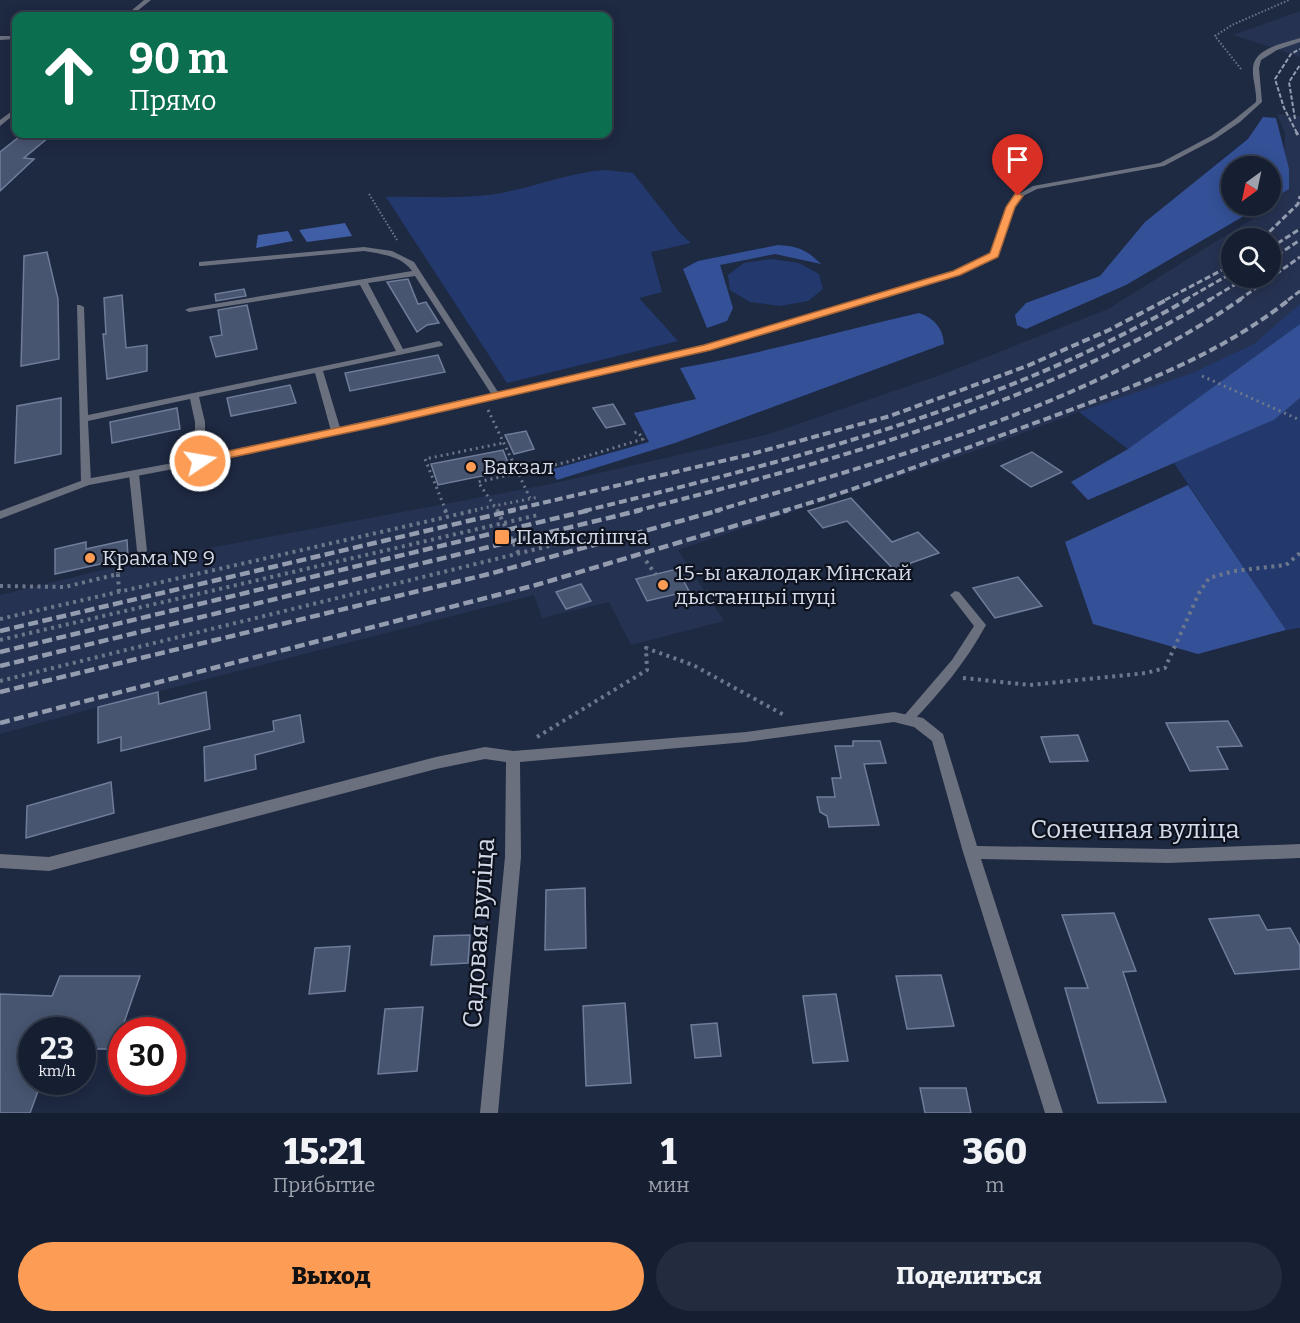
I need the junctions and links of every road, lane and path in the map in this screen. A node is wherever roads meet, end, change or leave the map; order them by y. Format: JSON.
{"nodes":[{"id":1,"x":148,"y":0,"type":"edge"},
{"id":2,"x":1289,"y":0,"type":"edge"},
{"id":3,"x":133,"y":12,"type":"edge"},
{"id":4,"x":1300,"y":40,"type":"edge"},
{"id":5,"x":1258,"y":75,"type":"junction"},
{"id":6,"x":4,"y":118,"type":"edge"},
{"id":7,"x":0,"y":124,"type":"edge"},
{"id":8,"x":369,"y":194,"type":"dead end"},
{"id":9,"x":202,"y":264,"type":"dead end"},
{"id":10,"x":411,"y":264,"type":"junction"},
{"id":11,"x":417,"y":273,"type":"junction"},
{"id":12,"x":363,"y":282,"type":"junction"},
{"id":13,"x":80,"y":307,"type":"dead end"},
{"id":14,"x":189,"y":310,"type":"dead end"},
{"id":15,"x":440,"y":345,"type":"dead end"},
{"id":16,"x":401,"y":352,"type":"junction"},
{"id":17,"x":318,"y":370,"type":"junction"},
{"id":18,"x":1202,"y":376,"type":"dead end"},
{"id":19,"x":496,"y":395,"type":"junction"},
{"id":20,"x":194,"y":396,"type":"junction"},
{"id":21,"x":483,"y":399,"type":"junction"},
{"id":22,"x":84,"y":419,"type":"junction"},
{"id":23,"x":1300,"y":420,"type":"edge"},
{"id":24,"x":336,"y":431,"type":"junction"},
{"id":25,"x":633,"y":433,"type":"dead end"},
{"id":26,"x":503,"y":443,"type":"junction"},
{"id":27,"x":200,"y":461,"type":"junction"},
{"id":28,"x":517,"y":473,"type":"junction"},
{"id":29,"x":134,"y":474,"type":"junction"},
{"id":30,"x":475,"y":477,"type":"dead end"},
{"id":31,"x":87,"y":482,"type":"junction"},
{"id":32,"x":478,"y":482,"type":"junction"},
{"id":33,"x":539,"y":496,"type":"dead end"},
{"id":34,"x":530,"y":498,"type":"junction"},
{"id":35,"x":495,"y":506,"type":"junction"},
{"id":36,"x":0,"y":515,"type":"edge"},
{"id":37,"x":447,"y":515,"type":"junction"},
{"id":38,"x":538,"y":515,"type":"dead end"},
{"id":39,"x":503,"y":523,"type":"junction"},
{"id":40,"x":557,"y":544,"type":"dead end"},
{"id":41,"x":142,"y":551,"type":"dead end"},
{"id":42,"x":1300,"y":553,"type":"edge"},
{"id":43,"x":519,"y":554,"type":"junction"},
{"id":44,"x":118,"y":561,"type":"dead end"},
{"id":45,"x":646,"y":561,"type":"dead end"},
{"id":46,"x":118,"y":574,"type":"junction"},
{"id":47,"x":656,"y":574,"type":"dead end"},
{"id":48,"x":0,"y":584,"type":"edge"},
{"id":49,"x":119,"y":592,"type":"junction"},
{"id":50,"x":955,"y":595,"type":"dead end"},
{"id":51,"x":0,"y":619,"type":"edge"},
{"id":52,"x":0,"y":640,"type":"edge"},
{"id":53,"x":948,"y":676,"type":"junction"},
{"id":54,"x":0,"y":681,"type":"edge"},
{"id":55,"x":907,"y":720,"type":"junction"},
{"id":56,"x":808,"y":729,"type":"junction"},
{"id":57,"x":513,"y":757,"type":"junction"},
{"id":58,"x":1300,"y":851,"type":"edge"},
{"id":59,"x":971,"y":852,"type":"junction"},
{"id":60,"x":0,"y":861,"type":"edge"},
{"id":61,"x":489,"y":1113,"type":"edge"},
{"id":62,"x":1053,"y":1113,"type":"edge"}],
"edges":[{"from":1,"to":3,"type":"street"},
{"from":2,"to":5,"type":"path"},
{"from":4,"to":5,"type":"lane"},
{"from":5,"to":19,"type":"lane"},
{"from":6,"to":7,"type":"street"},
{"from":8,"to":10,"type":"path"},
{"from":9,"to":10,"type":"lane"},
{"from":10,"to":11,"type":"lane"},
{"from":11,"to":12,"type":"lane"},
{"from":11,"to":19,"type":"lane"},
{"from":12,"to":14,"type":"lane"},
{"from":12,"to":16,"type":"lane"},
{"from":13,"to":22,"type":"lane"},
{"from":15,"to":16,"type":"lane"},
{"from":16,"to":17,"type":"lane"},
{"from":17,"to":20,"type":"lane"},
{"from":17,"to":24,"type":"lane"},
{"from":18,"to":23,"type":"path"},
{"from":19,"to":21,"type":"street"},
{"from":20,"to":22,"type":"lane"},
{"from":20,"to":27,"type":"lane"},
{"from":21,"to":24,"type":"street"},
{"from":21,"to":26,"type":"path"},
{"from":22,"to":31,"type":"lane"},
{"from":24,"to":27,"type":"street"},
{"from":25,"to":28,"type":"path"},
{"from":26,"to":28,"type":"path"},
{"from":26,"to":37,"type":"path"},
{"from":27,"to":29,"type":"street"},
{"from":28,"to":32,"type":"path"},
{"from":28,"to":34,"type":"path"},
{"from":29,"to":31,"type":"street"},
{"from":29,"to":41,"type":"lane"},
{"from":30,"to":32,"type":"path"},
{"from":31,"to":36,"type":"street"},
{"from":32,"to":35,"type":"path"},
{"from":33,"to":34,"type":"path"},
{"from":34,"to":35,"type":"path"},
{"from":35,"to":37,"type":"path"},
{"from":35,"to":39,"type":"path"},
{"from":37,"to":49,"type":"path"},
{"from":38,"to":39,"type":"path"},
{"from":39,"to":43,"type":"path"},
{"from":39,"to":52,"type":"path"},
{"from":40,"to":43,"type":"path"},
{"from":42,"to":53,"type":"path"},
{"from":43,"to":54,"type":"path"},
{"from":44,"to":46,"type":"path"},
{"from":45,"to":47,"type":"path"},
{"from":46,"to":48,"type":"path"},
{"from":46,"to":49,"type":"path"},
{"from":49,"to":51,"type":"path"},
{"from":50,"to":53,"type":"lane"},
{"from":53,"to":55,"type":"lane"},
{"from":55,"to":56,"type":"street"},
{"from":55,"to":59,"type":"street"},
{"from":56,"to":57,"type":"street"},
{"from":56,"to":57,"type":"path"},
{"from":57,"to":60,"type":"street"},
{"from":57,"to":61,"type":"street","name":"Садовая вуліца"},
{"from":58,"to":59,"type":"street","name":"Сонечная вуліца"},
{"from":59,"to":62,"type":"street"}]}
